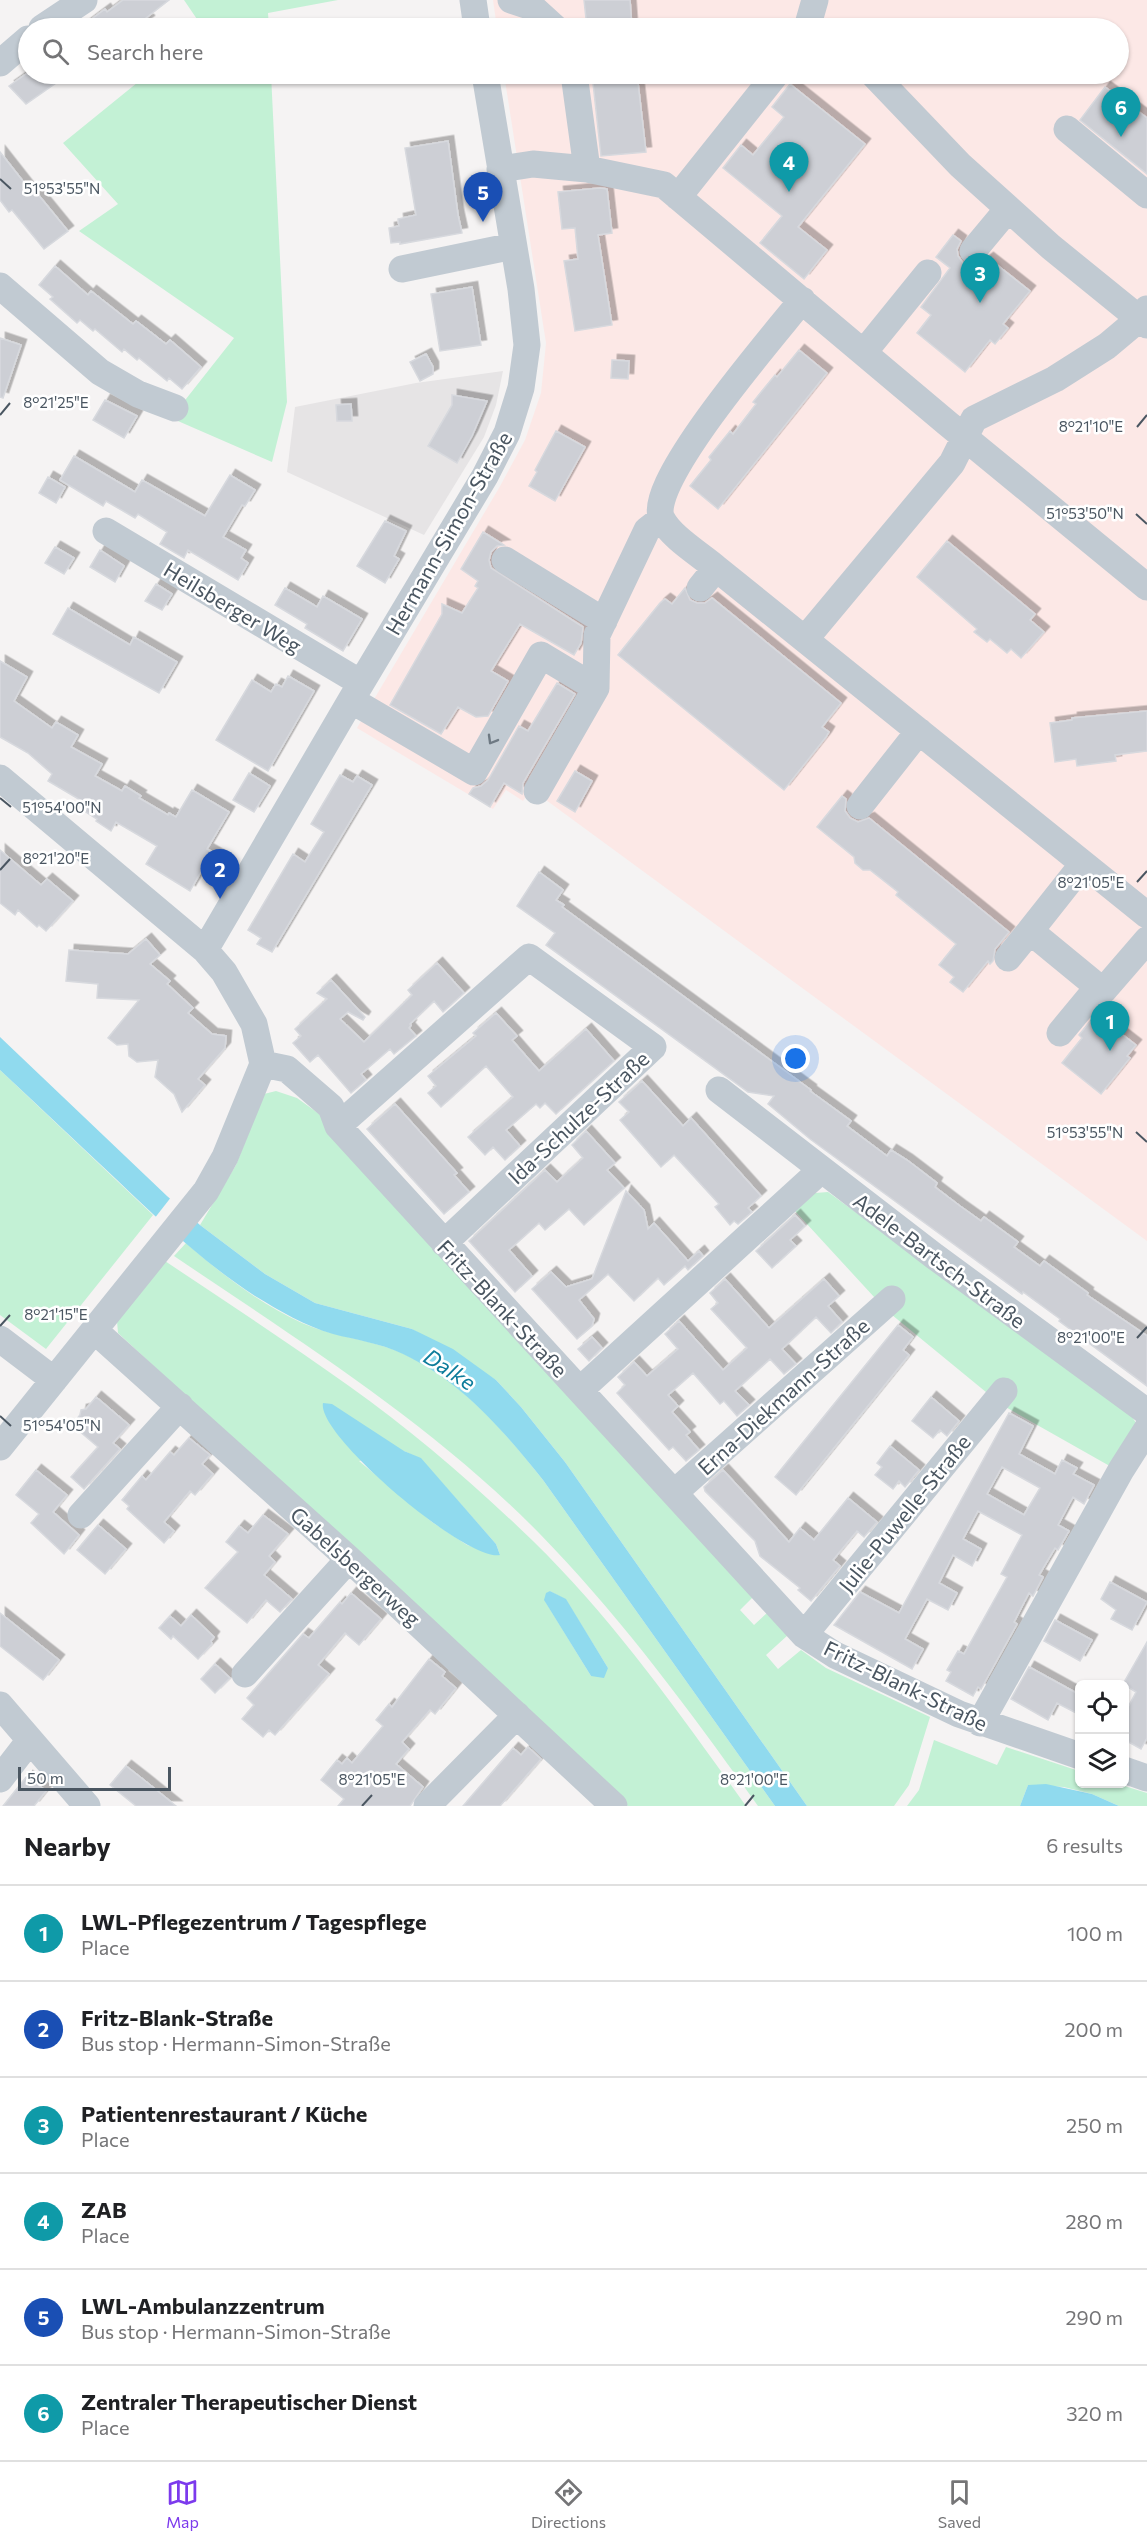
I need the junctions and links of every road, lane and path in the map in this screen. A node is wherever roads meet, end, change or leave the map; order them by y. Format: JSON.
{"nodes":[{"id":1,"x":84,"y":0,"type":"edge"},
{"id":2,"x":473,"y":0,"type":"edge"},
{"id":3,"x":511,"y":0,"type":"edge"},
{"id":4,"x":815,"y":0,"type":"edge"},
{"id":5,"x":57,"y":18,"type":"edge"},
{"id":6,"x":476,"y":18,"type":"edge"},
{"id":7,"x":544,"y":18,"type":"edge"},
{"id":8,"x":810,"y":18,"type":"edge"},
{"id":9,"x":18,"y":48,"type":"edge"},
{"id":10,"x":0,"y":63,"type":"edge"},
{"id":11,"x":487,"y":84,"type":"edge"},
{"id":12,"x":575,"y":84,"type":"edge"},
{"id":13,"x":768,"y":84,"type":"edge"},
{"id":14,"x":883,"y":84,"type":"edge"},
{"id":15,"x":1067,"y":129,"type":"dead end"},
{"id":16,"x":500,"y":169,"type":"junction"},
{"id":17,"x":587,"y":169,"type":"junction"},
{"id":18,"x":1147,"y":195,"type":"edge"},
{"id":19,"x":678,"y":197,"type":"junction"},
{"id":20,"x":1008,"y":209,"type":"junction"},
{"id":21,"x":513,"y":246,"type":"junction"},
{"id":22,"x":973,"y":251,"type":"dead end"},
{"id":23,"x":402,"y":269,"type":"dead end"},
{"id":24,"x":928,"y":273,"type":"dead end"},
{"id":25,"x":0,"y":286,"type":"edge"},
{"id":26,"x":802,"y":300,"type":"junction"},
{"id":27,"x":1144,"y":317,"type":"edge"},
{"id":28,"x":864,"y":352,"type":"junction"},
{"id":29,"x":175,"y":408,"type":"dead end"},
{"id":30,"x":964,"y":437,"type":"junction"},
{"id":31,"x":661,"y":519,"type":"junction"},
{"id":32,"x":106,"y":531,"type":"dead end"},
{"id":33,"x":505,"y":560,"type":"dead end"},
{"id":34,"x":1147,"y":587,"type":"edge"},
{"id":35,"x":604,"y":621,"type":"junction"},
{"id":36,"x":806,"y":638,"type":"junction"},
{"id":37,"x":596,"y":688,"type":"junction"},
{"id":38,"x":356,"y":691,"type":"junction"},
{"id":39,"x":919,"y":730,"type":"junction"},
{"id":40,"x":0,"y":778,"type":"edge"},
{"id":41,"x":537,"y":791,"type":"dead end"},
{"id":42,"x":860,"y":806,"type":"dead end"},
{"id":43,"x":1083,"y":864,"type":"junction"},
{"id":44,"x":1147,"y":915,"type":"edge"},
{"id":45,"x":1030,"y":931,"type":"junction"},
{"id":46,"x":1147,"y":940,"type":"edge"},
{"id":47,"x":205,"y":950,"type":"junction"},
{"id":48,"x":1008,"y":957,"type":"dead end"},
{"id":49,"x":1098,"y":987,"type":"junction"},
{"id":50,"x":1060,"y":1033,"type":"dead end"},
{"id":51,"x":263,"y":1064,"type":"junction"},
{"id":52,"x":718,"y":1090,"type":"dead end"},
{"id":53,"x":338,"y":1126,"type":"junction"},
{"id":54,"x":821,"y":1170,"type":"junction"},
{"id":55,"x":444,"y":1243,"type":"junction"},
{"id":56,"x":892,"y":1299,"type":"dead end"},
{"id":57,"x":94,"y":1330,"type":"junction"},
{"id":58,"x":0,"y":1340,"type":"edge"},
{"id":59,"x":54,"y":1380,"type":"junction"},
{"id":60,"x":580,"y":1390,"type":"junction"},
{"id":61,"x":1004,"y":1391,"type":"dead end"},
{"id":62,"x":180,"y":1406,"type":"junction"},
{"id":63,"x":1147,"y":1412,"type":"edge"},
{"id":64,"x":1147,"y":1429,"type":"edge"},
{"id":65,"x":0,"y":1447,"type":"edge"},
{"id":66,"x":674,"y":1493,"type":"junction"},
{"id":67,"x":81,"y":1515,"type":"dead end"},
{"id":68,"x":349,"y":1559,"type":"junction"},
{"id":69,"x":804,"y":1635,"type":"junction"},
{"id":70,"x":245,"y":1674,"type":"dead end"},
{"id":71,"x":0,"y":1705,"type":"edge"},
{"id":72,"x":517,"y":1715,"type":"junction"},
{"id":73,"x":980,"y":1723,"type":"junction"},
{"id":74,"x":30,"y":1740,"type":"junction"},
{"id":75,"x":1075,"y":1754,"type":"edge"},
{"id":76,"x":0,"y":1779,"type":"edge"},
{"id":77,"x":600,"y":1802,"type":"edge"},
{"id":78,"x":87,"y":1806,"type":"edge"},
{"id":79,"x":427,"y":1806,"type":"edge"}],
"edges":[{"from":1,"to":5,"type":"street"},
{"from":2,"to":6,"type":"street"},
{"from":3,"to":7,"type":"street"},
{"from":4,"to":8,"type":"street"},
{"from":9,"to":10,"type":"street"},
{"from":11,"to":16,"type":"street","name":"Hermann-Simon-Straße"},
{"from":12,"to":17,"type":"street"},
{"from":13,"to":19,"type":"street"},
{"from":14,"to":20,"type":"street"},
{"from":15,"to":18,"type":"street"},
{"from":16,"to":17,"type":"street"},
{"from":16,"to":21,"type":"street","name":"Hermann-Simon-Straße"},
{"from":17,"to":19,"type":"street"},
{"from":19,"to":26,"type":"street"},
{"from":20,"to":22,"type":"street"},
{"from":20,"to":27,"type":"street"},
{"from":21,"to":23,"type":"street"},
{"from":21,"to":38,"type":"street","name":"Hermann-Simon-Straße"},
{"from":24,"to":28,"type":"street"},
{"from":25,"to":29,"type":"street"},
{"from":26,"to":28,"type":"street"},
{"from":26,"to":31,"type":"street"},
{"from":27,"to":30,"type":"street"},
{"from":28,"to":30,"type":"street"},
{"from":30,"to":34,"type":"street"},
{"from":30,"to":36,"type":"street"},
{"from":31,"to":35,"type":"street"},
{"from":31,"to":36,"type":"street"},
{"from":32,"to":38,"type":"street","name":"Heilsberger Weg"},
{"from":33,"to":35,"type":"street"},
{"from":35,"to":37,"type":"street"},
{"from":36,"to":39,"type":"street"},
{"from":37,"to":38,"type":"street","name":"Heilsberger Weg","one_way":true},
{"from":37,"to":41,"type":"street"},
{"from":38,"to":47,"type":"street","name":"Hermann-Simon-Straße"},
{"from":39,"to":42,"type":"street"},
{"from":39,"to":43,"type":"street"},
{"from":40,"to":47,"type":"street"},
{"from":43,"to":44,"type":"street"},
{"from":43,"to":45,"type":"street"},
{"from":45,"to":48,"type":"street"},
{"from":45,"to":49,"type":"street"},
{"from":46,"to":49,"type":"street"},
{"from":47,"to":51,"type":"street"},
{"from":49,"to":50,"type":"street"},
{"from":51,"to":53,"type":"street","name":"Fritz-Blank-Straße"},
{"from":51,"to":57,"type":"street"},
{"from":52,"to":54,"type":"street","name":"Adele-Bartsch-Straße"},
{"from":53,"to":55,"type":"street","name":"Fritz-Blank-Straße"},
{"from":53,"to":55,"type":"street","name":"Ida-Schulze-Straße"},
{"from":54,"to":60,"type":"street"},
{"from":54,"to":63,"type":"street","name":"Adele-Bartsch-Straße"},
{"from":55,"to":60,"type":"street","name":"Fritz-Blank-Straße"},
{"from":56,"to":66,"type":"street","name":"Erna-Diekmann-Straße"},
{"from":57,"to":59,"type":"street"},
{"from":57,"to":62,"type":"street","name":"Gabelsbergerweg"},
{"from":58,"to":59,"type":"street"},
{"from":59,"to":65,"type":"street"},
{"from":60,"to":66,"type":"street","name":"Fritz-Blank-Straße"},
{"from":61,"to":69,"type":"street","name":"Julie-Puwelle-Straße"},
{"from":62,"to":67,"type":"street"},
{"from":62,"to":68,"type":"street","name":"Gabelsbergerweg"},
{"from":64,"to":73,"type":"street"},
{"from":66,"to":69,"type":"street","name":"Fritz-Blank-Straße"},
{"from":68,"to":70,"type":"street"},
{"from":68,"to":72,"type":"street","name":"Gabelsbergerweg"},
{"from":69,"to":73,"type":"street","name":"Fritz-Blank-Straße"},
{"from":71,"to":74,"type":"street"},
{"from":72,"to":77,"type":"street","name":"Gabelsbergerweg"},
{"from":72,"to":79,"type":"street"},
{"from":73,"to":75,"type":"street","name":"Fritz-Blank-Straße"},
{"from":74,"to":76,"type":"street"},
{"from":74,"to":78,"type":"street"}]}
